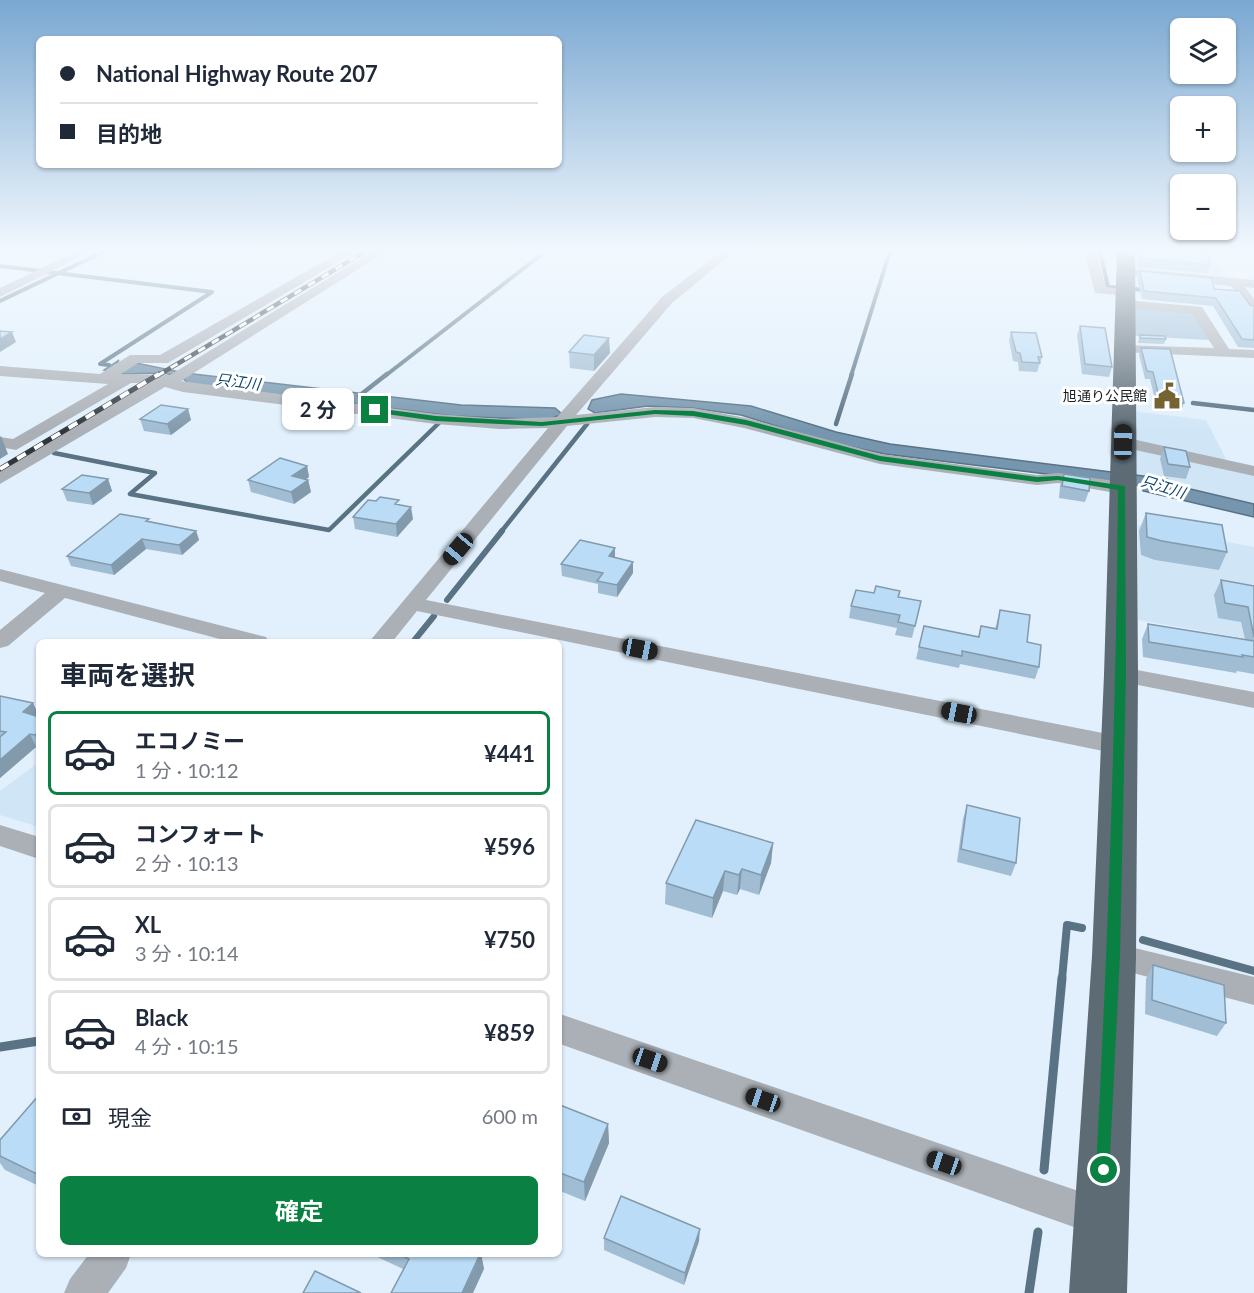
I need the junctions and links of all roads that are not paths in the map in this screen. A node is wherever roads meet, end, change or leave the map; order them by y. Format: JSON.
{"nodes":[{"id":1,"x":247,"y":311,"type":"edge"},
{"id":2,"x":283,"y":311,"type":"edge"},
{"id":3,"x":655,"y":311,"type":"edge"},
{"id":4,"x":1126,"y":311,"type":"edge"},
{"id":5,"x":1198,"y":311,"type":"edge"},
{"id":6,"x":1125,"y":349,"type":"junction"},
{"id":7,"x":1224,"y":352,"type":"junction"},
{"id":8,"x":1254,"y":354,"type":"edge"},
{"id":9,"x":0,"y":371,"type":"edge"},
{"id":10,"x":117,"y":373,"type":"junction"},
{"id":11,"x":176,"y":377,"type":"junction"},
{"id":12,"x":571,"y":413,"type":"junction"},
{"id":13,"x":0,"y":442,"type":"edge"},
{"id":14,"x":1123,"y":442,"type":"junction"},
{"id":15,"x":1254,"y":471,"type":"edge"},
{"id":16,"x":0,"y":479,"type":"edge"},
{"id":17,"x":1122,"y":479,"type":"junction"},
{"id":18,"x":0,"y":575,"type":"edge"},
{"id":19,"x":61,"y":591,"type":"junction"},
{"id":20,"x":412,"y":604,"type":"junction"},
{"id":21,"x":246,"y":639,"type":"edge"},
{"id":22,"x":383,"y":639,"type":"edge"},
{"id":23,"x":0,"y":641,"type":"edge"},
{"id":24,"x":1121,"y":675,"type":"junction"},
{"id":25,"x":1254,"y":700,"type":"edge"},
{"id":26,"x":1118,"y":745,"type":"junction"},
{"id":27,"x":0,"y":834,"type":"edge"},
{"id":28,"x":36,"y":847,"type":"edge"},
{"id":29,"x":1114,"y":956,"type":"junction"},
{"id":30,"x":1254,"y":991,"type":"edge"},
{"id":31,"x":562,"y":1030,"type":"edge"},
{"id":32,"x":1102,"y":1218,"type":"junction"},
{"id":33,"x":110,"y":1257,"type":"edge"},
{"id":34,"x":84,"y":1293,"type":"edge"},
{"id":35,"x":1098,"y":1293,"type":"edge"}],
"edges":[{"from":1,"to":10,"type":"street"},
{"from":2,"to":11,"type":"street"},
{"from":3,"to":12,"type":"street"},
{"from":4,"to":6,"type":"highway"},
{"from":5,"to":7,"type":"street"},
{"from":6,"to":7,"type":"street"},
{"from":6,"to":14,"type":"highway"},
{"from":7,"to":8,"type":"street"},
{"from":9,"to":10,"type":"street"},
{"from":10,"to":11,"type":"street"},
{"from":10,"to":13,"type":"street"},
{"from":11,"to":12,"type":"street"},
{"from":11,"to":16,"type":"street"},
{"from":12,"to":17,"type":"street"},
{"from":12,"to":20,"type":"street"},
{"from":14,"to":15,"type":"street"},
{"from":14,"to":17,"type":"highway"},
{"from":17,"to":24,"type":"highway"},
{"from":18,"to":19,"type":"street"},
{"from":19,"to":21,"type":"street"},
{"from":19,"to":23,"type":"street"},
{"from":20,"to":22,"type":"street"},
{"from":20,"to":26,"type":"street"},
{"from":24,"to":25,"type":"street"},
{"from":24,"to":26,"type":"highway"},
{"from":26,"to":29,"type":"highway"},
{"from":27,"to":28,"type":"street"},
{"from":29,"to":30,"type":"street"},
{"from":29,"to":32,"type":"highway"},
{"from":31,"to":32,"type":"street"},
{"from":32,"to":35,"type":"highway"},
{"from":33,"to":34,"type":"street"}]}
